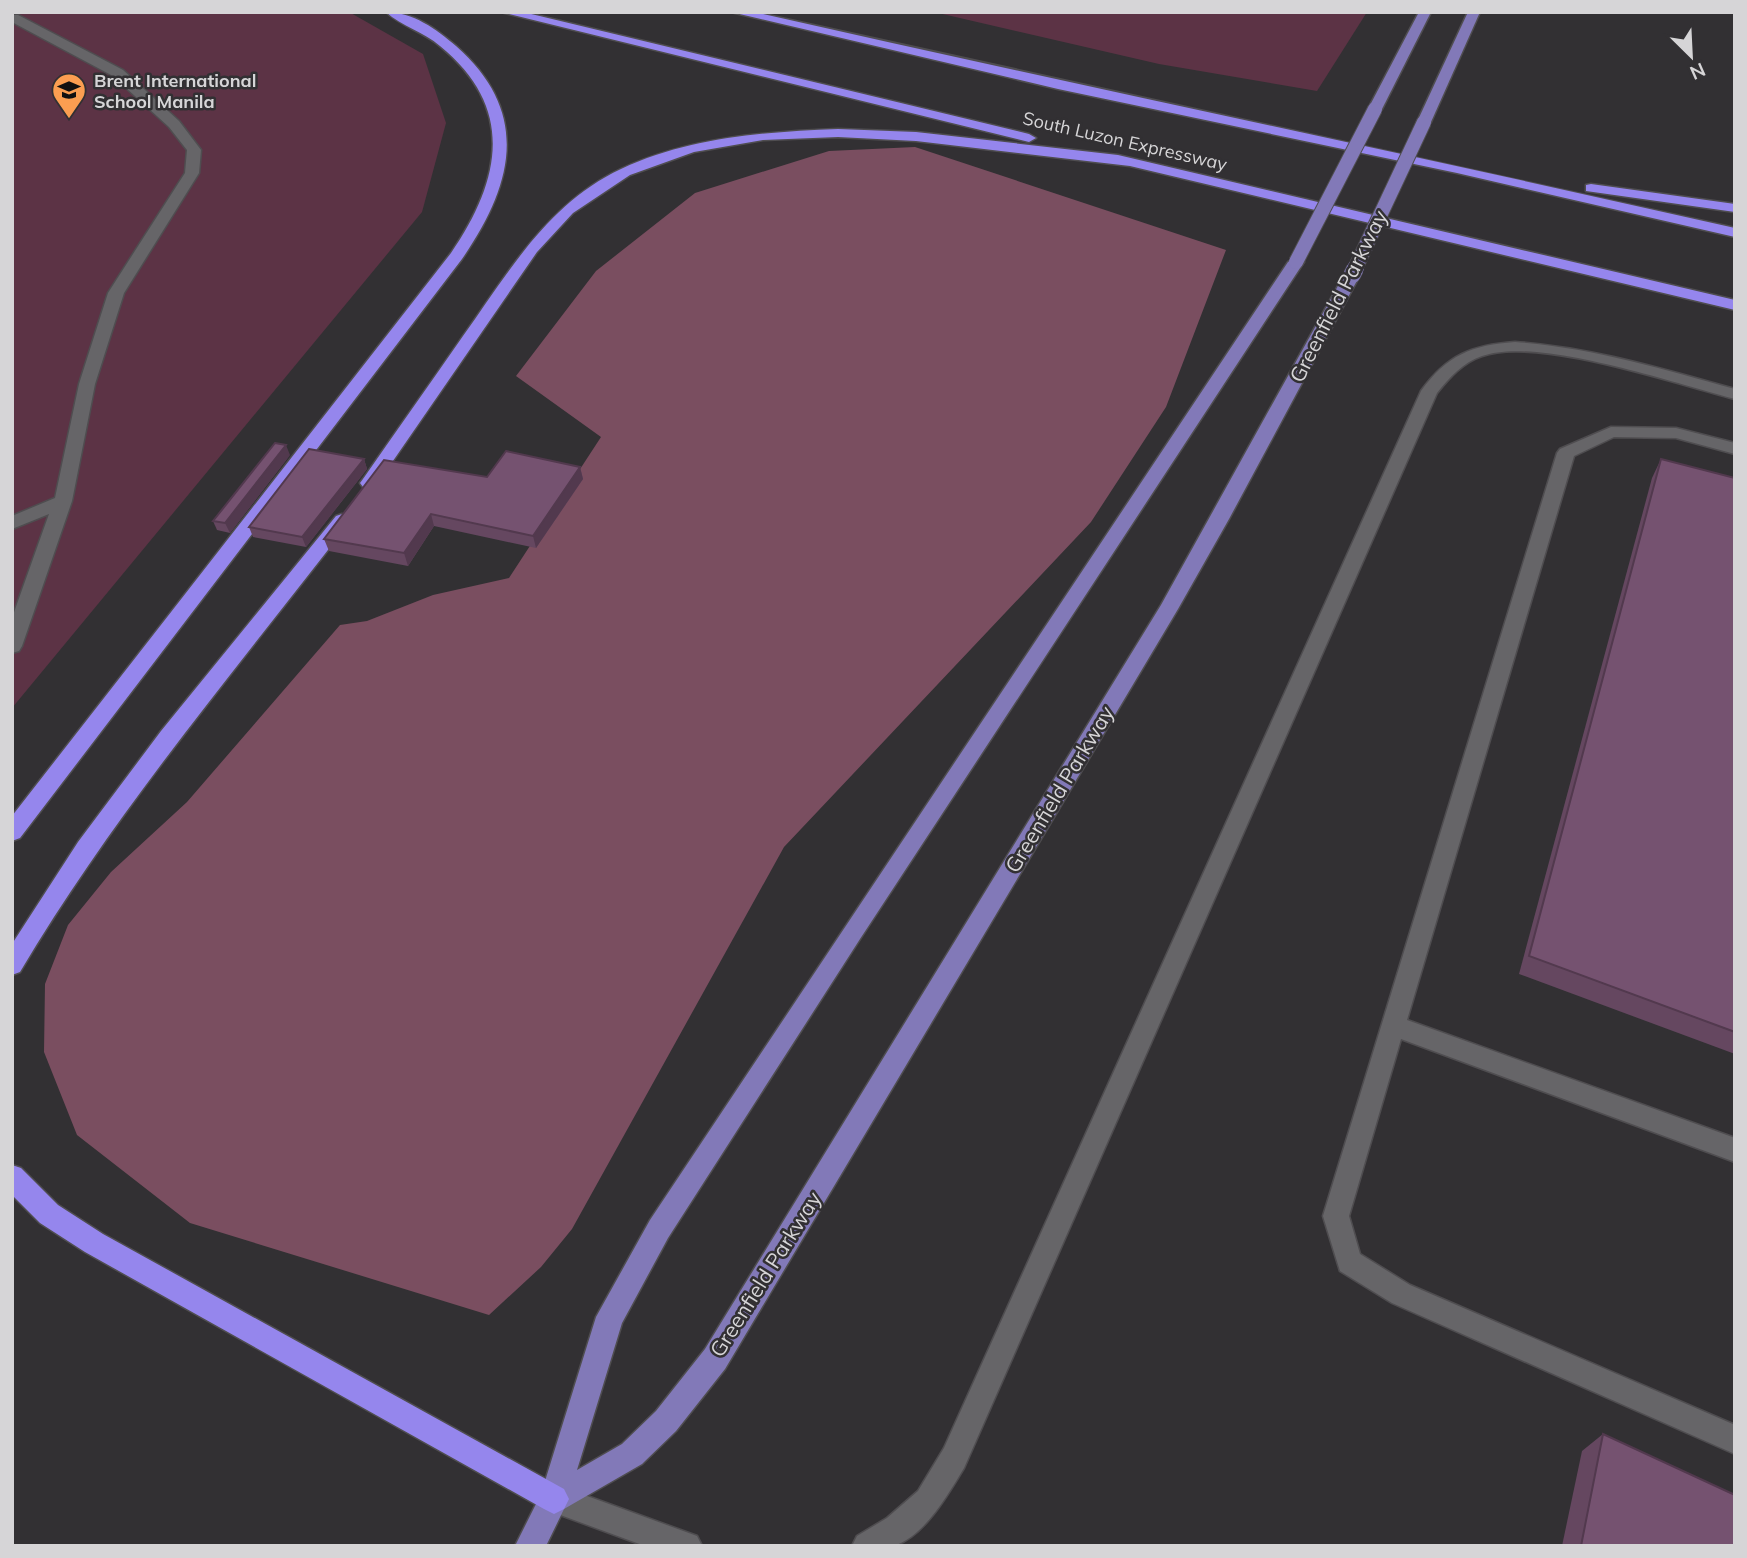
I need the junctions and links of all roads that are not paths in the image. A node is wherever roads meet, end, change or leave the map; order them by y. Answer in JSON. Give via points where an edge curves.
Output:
{"nodes":[{"id":1,"x":392,"y":12,"type":"edge"},
{"id":2,"x":507,"y":12,"type":"edge"},
{"id":3,"x":737,"y":12,"type":"edge"},
{"id":4,"x":1425,"y":12,"type":"edge"},
{"id":5,"x":1474,"y":12,"type":"edge"},
{"id":6,"x":14,"y":18,"type":"edge"},
{"id":7,"x":1130,"y":162,"type":"junction"},
{"id":8,"x":1457,"y":169,"type":"junction"},
{"id":9,"x":1735,"y":208,"type":"edge"},
{"id":10,"x":1735,"y":233,"type":"edge"},
{"id":11,"x":1735,"y":305,"type":"edge"},
{"id":12,"x":1735,"y":394,"type":"edge"},
{"id":13,"x":1735,"y":449,"type":"edge"},
{"id":14,"x":64,"y":501,"type":"junction"},
{"id":15,"x":12,"y":523,"type":"edge"},
{"id":16,"x":12,"y":646,"type":"edge"},
{"id":17,"x":21,"y":807,"type":"edge"},
{"id":18,"x":12,"y":832,"type":"edge"},
{"id":19,"x":12,"y":965,"type":"edge"},
{"id":20,"x":1392,"y":1025,"type":"junction"},
{"id":21,"x":1735,"y":1150,"type":"edge"},
{"id":22,"x":12,"y":1177,"type":"edge"},
{"id":23,"x":1735,"y":1440,"type":"edge"},
{"id":24,"x":554,"y":1499,"type":"junction"},
{"id":25,"x":530,"y":1546,"type":"edge"},
{"id":26,"x":687,"y":1546,"type":"edge"},
{"id":27,"x":867,"y":1546,"type":"edge"}],
"edges":[{"from":1,"to":17,"type":"highway","via":[[445,41],[472,69],[495,105],[500,167],[480,222]]},
{"from":2,"to":7,"type":"highway","name":"South Luzon Expressway"},
{"from":3,"to":8,"type":"highway","name":"South Luzon Expressway"},
{"from":4,"to":24,"type":"main road","bridge":true,"via":[[1296,262],[659,1229],[610,1317]]},
{"from":5,"to":24,"type":"main road","name":"Greenfield Parkway","bridge":true,"via":[[1352,275],[1220,519],[715,1359],[666,1422],[632,1454]]},
{"from":6,"to":14,"type":"street","via":[[118,73],[174,124],[194,150],[192,173],[116,293],[87,384]]},
{"from":7,"to":11,"type":"highway","name":"South Luzon Expressway"},
{"from":7,"to":19,"type":"highway","via":[[907,136],[824,133],[725,142],[661,158],[589,194],[551,226],[353,504],[108,814]]},
{"from":8,"to":9,"type":"highway"},
{"from":8,"to":10,"type":"highway","name":"South Luzon Expressway"},
{"from":12,"to":27,"type":"street","via":[[1596,358],[1523,348],[1487,349],[1455,363],[1429,391],[954,1458],[928,1501]]},
{"from":13,"to":20,"type":"street","via":[[1676,433],[1611,432],[1566,453]]},
{"from":14,"to":15,"type":"street"},
{"from":14,"to":16,"type":"street"},
{"from":17,"to":18,"type":"highway"},
{"from":20,"to":21,"type":"street"},
{"from":20,"to":23,"type":"street","via":[[1336,1216],[1349,1262],[1401,1294]]},
{"from":22,"to":24,"type":"highway","via":[[49,1214],[94,1243]]},
{"from":24,"to":25,"type":"main road"},
{"from":24,"to":26,"type":"street"}]}
